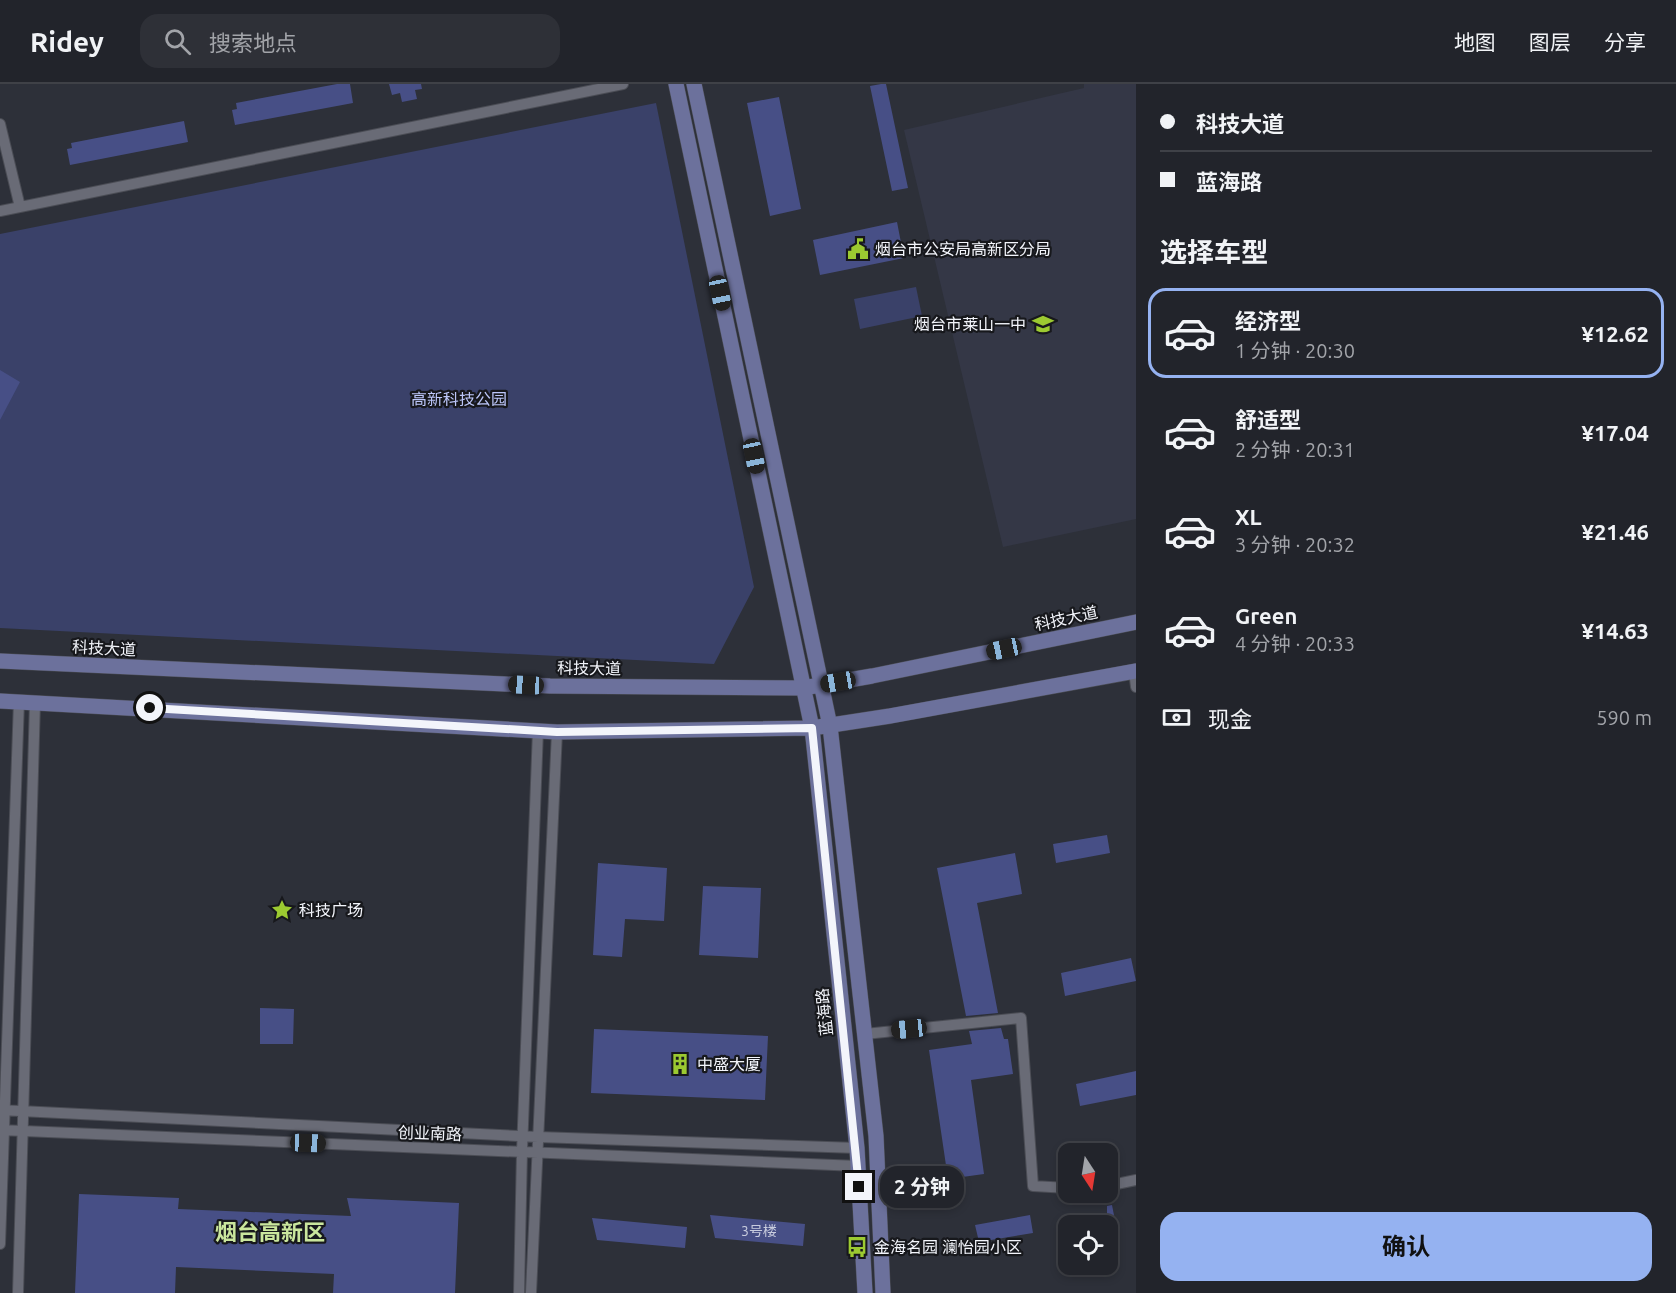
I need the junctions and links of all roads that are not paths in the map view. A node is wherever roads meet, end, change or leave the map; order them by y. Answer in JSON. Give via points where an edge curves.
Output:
{"nodes":[{"id":1,"x":623,"y":84,"type":"edge"},
{"id":2,"x":676,"y":84,"type":"edge"},
{"id":3,"x":694,"y":84,"type":"edge"},
{"id":4,"x":0,"y":124,"type":"edge"},
{"id":5,"x":20,"y":207,"type":"junction"},
{"id":6,"x":0,"y":211,"type":"edge"},
{"id":7,"x":1136,"y":622,"type":"edge"},
{"id":8,"x":0,"y":662,"type":"edge"},
{"id":9,"x":1135,"y":671,"type":"edge"},
{"id":10,"x":822,"y":684,"type":"junction"},
{"id":11,"x":1136,"y":687,"type":"edge"},
{"id":12,"x":802,"y":688,"type":"junction"},
{"id":13,"x":0,"y":701,"type":"edge"},
{"id":14,"x":19,"y":701,"type":"junction"},
{"id":15,"x":35,"y":702,"type":"junction"},
{"id":16,"x":830,"y":726,"type":"junction"},
{"id":17,"x":812,"y":728,"type":"junction"},
{"id":18,"x":538,"y":730,"type":"junction"},
{"id":19,"x":557,"y":732,"type":"junction"},
{"id":20,"x":865,"y":1034,"type":"junction"},
{"id":21,"x":3,"y":1111,"type":"edge"},
{"id":22,"x":22,"y":1111,"type":"junction"},
{"id":23,"x":2,"y":1130,"type":"edge"},
{"id":24,"x":22,"y":1131,"type":"junction"},
{"id":25,"x":523,"y":1136,"type":"junction"},
{"id":26,"x":538,"y":1137,"type":"junction"},
{"id":27,"x":857,"y":1148,"type":"junction"},
{"id":28,"x":522,"y":1151,"type":"junction"},
{"id":29,"x":537,"y":1152,"type":"junction"},
{"id":30,"x":858,"y":1166,"type":"junction"},
{"id":31,"x":1136,"y":1180,"type":"edge"},
{"id":32,"x":1118,"y":1183,"type":"edge"},
{"id":33,"x":1058,"y":1187,"type":"edge"},
{"id":34,"x":0,"y":1244,"type":"edge"},
{"id":35,"x":18,"y":1293,"type":"edge"},
{"id":36,"x":519,"y":1293,"type":"edge"},
{"id":37,"x":531,"y":1293,"type":"edge"},
{"id":38,"x":865,"y":1293,"type":"edge"},
{"id":39,"x":883,"y":1293,"type":"edge"}],
"edges":[{"from":1,"to":5,"type":"street"},
{"from":2,"to":12,"type":"street","name":"蓝海路"},
{"from":3,"to":10,"type":"street"},
{"from":4,"to":5,"type":"street"},
{"from":5,"to":6,"type":"street"},
{"from":7,"to":10,"type":"street","name":"科技大道"},
{"from":8,"to":12,"type":"street","name":"科技大道","via":[[550,686]]},
{"from":9,"to":11,"type":"street"},
{"from":9,"to":16,"type":"street"},
{"from":10,"to":12,"type":"street","name":"科技大道"},
{"from":10,"to":16,"type":"street"},
{"from":12,"to":17,"type":"street","name":"蓝海路"},
{"from":13,"to":14,"type":"street"},
{"from":14,"to":15,"type":"street"},
{"from":14,"to":21,"type":"street"},
{"from":15,"to":18,"type":"street"},
{"from":15,"to":22,"type":"street"},
{"from":16,"to":17,"type":"street"},
{"from":16,"to":20,"type":"street"},
{"from":17,"to":19,"type":"street"},
{"from":17,"to":27,"type":"street","name":"蓝海路"},
{"from":18,"to":19,"type":"street"},
{"from":18,"to":25,"type":"street"},
{"from":19,"to":26,"type":"street"},
{"from":20,"to":33,"type":"street","via":[[1021,1018],[1033,1186]]},
{"from":20,"to":39,"type":"street","via":[[876,1136]]},
{"from":21,"to":22,"type":"street","name":"创业南路"},
{"from":21,"to":23,"type":"street"},
{"from":22,"to":24,"type":"street"},
{"from":22,"to":25,"type":"street","name":"创业南路"},
{"from":23,"to":24,"type":"street","name":"创业南路"},
{"from":23,"to":34,"type":"street"},
{"from":24,"to":28,"type":"street","name":"创业南路"},
{"from":24,"to":35,"type":"street"},
{"from":25,"to":26,"type":"street","name":"创业南路"},
{"from":25,"to":28,"type":"street"},
{"from":26,"to":27,"type":"street","name":"创业南路"},
{"from":26,"to":29,"type":"street"},
{"from":27,"to":30,"type":"street","name":"蓝海路"},
{"from":28,"to":29,"type":"street","name":"创业南路"},
{"from":28,"to":36,"type":"street"},
{"from":29,"to":30,"type":"street","name":"创业南路"},
{"from":29,"to":37,"type":"street"},
{"from":30,"to":38,"type":"street","name":"蓝海路"},
{"from":31,"to":32,"type":"street"}]}
